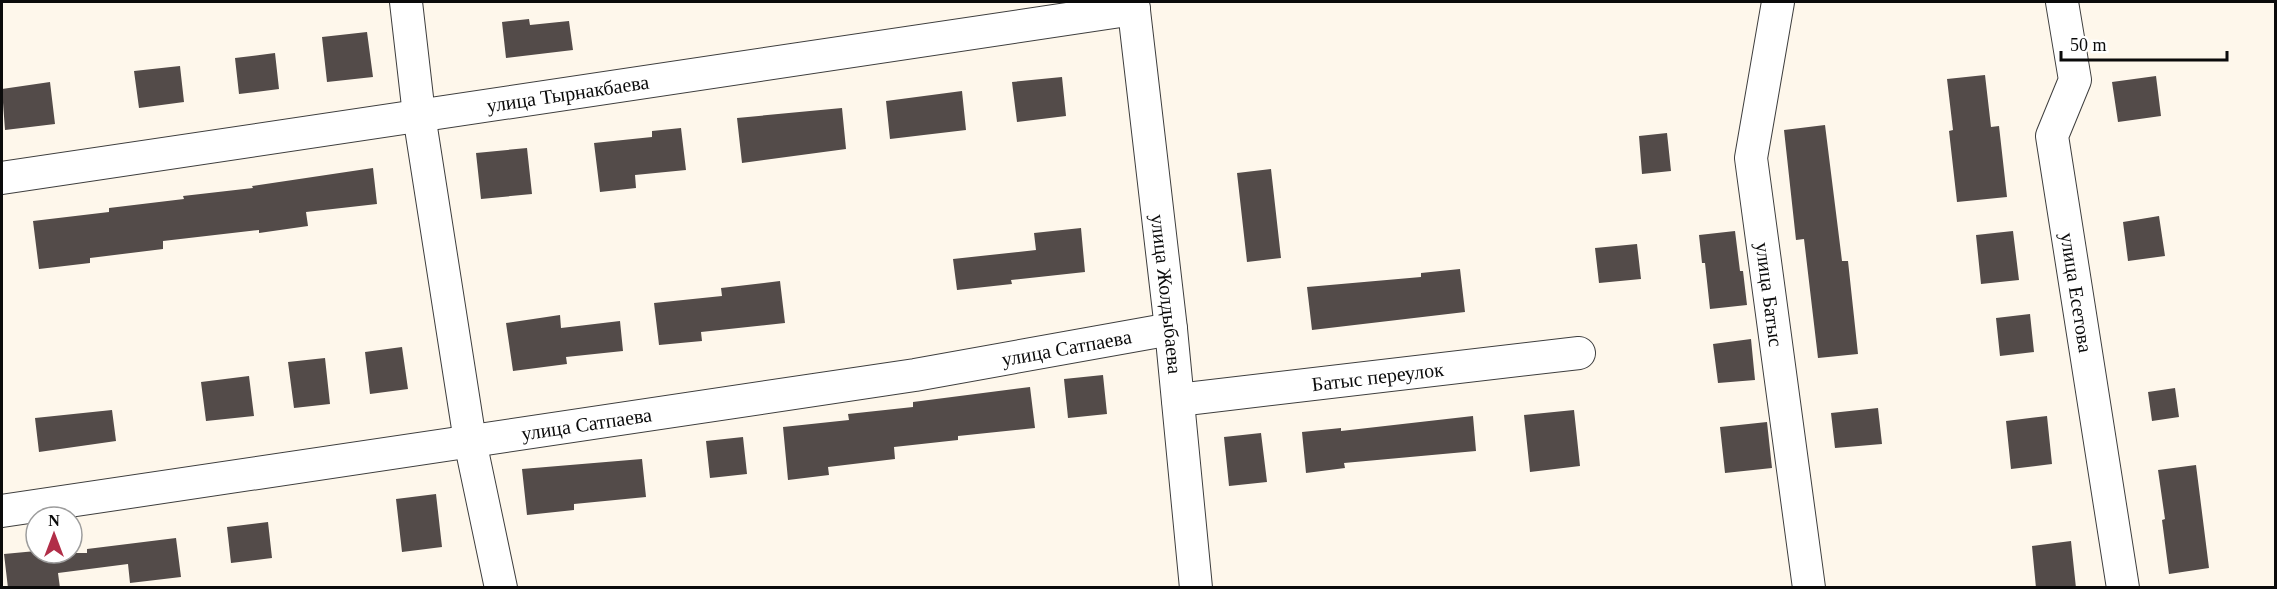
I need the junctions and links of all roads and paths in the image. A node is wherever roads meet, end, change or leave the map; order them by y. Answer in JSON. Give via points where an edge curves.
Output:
{"nodes":[{"id":1,"x":406,"y":2,"type":"edge"},
{"id":2,"x":1778,"y":2,"type":"edge"},
{"id":3,"x":2062,"y":2,"type":"edge"},
{"id":4,"x":1134,"y":5,"type":"edge"},
{"id":5,"x":419,"y":115,"type":"junction"},
{"id":6,"x":2,"y":178,"type":"edge"},
{"id":7,"x":1172,"y":329,"type":"junction"},
{"id":8,"x":1579,"y":353,"type":"dead end"},
{"id":9,"x":1178,"y":400,"type":"junction"},
{"id":10,"x":470,"y":441,"type":"junction"},
{"id":11,"x":2,"y":511,"type":"edge"},
{"id":12,"x":501,"y":588,"type":"edge"},
{"id":13,"x":1196,"y":588,"type":"edge"},
{"id":14,"x":1809,"y":588,"type":"edge"},
{"id":15,"x":2123,"y":588,"type":"edge"}],
"edges":[{"from":1,"to":5,"type":"street"},
{"from":2,"to":14,"type":"street","name":"улица Батыс","via":[[1751,158]]},
{"from":3,"to":15,"type":"street","name":"улица Есетова","via":[[2075,80],[2052,136]]},
{"from":4,"to":5,"type":"street","name":"улица Тырнакбаева"},
{"from":4,"to":7,"type":"street","name":"улица Жолдыбаева"},
{"from":5,"to":6,"type":"street","name":"улица Тырнакбаева"},
{"from":5,"to":10,"type":"street"},
{"from":7,"to":9,"type":"street","name":"улица Жолдыбаева"},
{"from":7,"to":10,"type":"street","name":"улица Сатпаева","via":[[915,375]]},
{"from":8,"to":9,"type":"street","name":"Батыс переулок"},
{"from":9,"to":13,"type":"street","name":"улица Жолдыбаева"},
{"from":10,"to":11,"type":"street","name":"улица Сатпаева"},
{"from":10,"to":12,"type":"street"}]}
